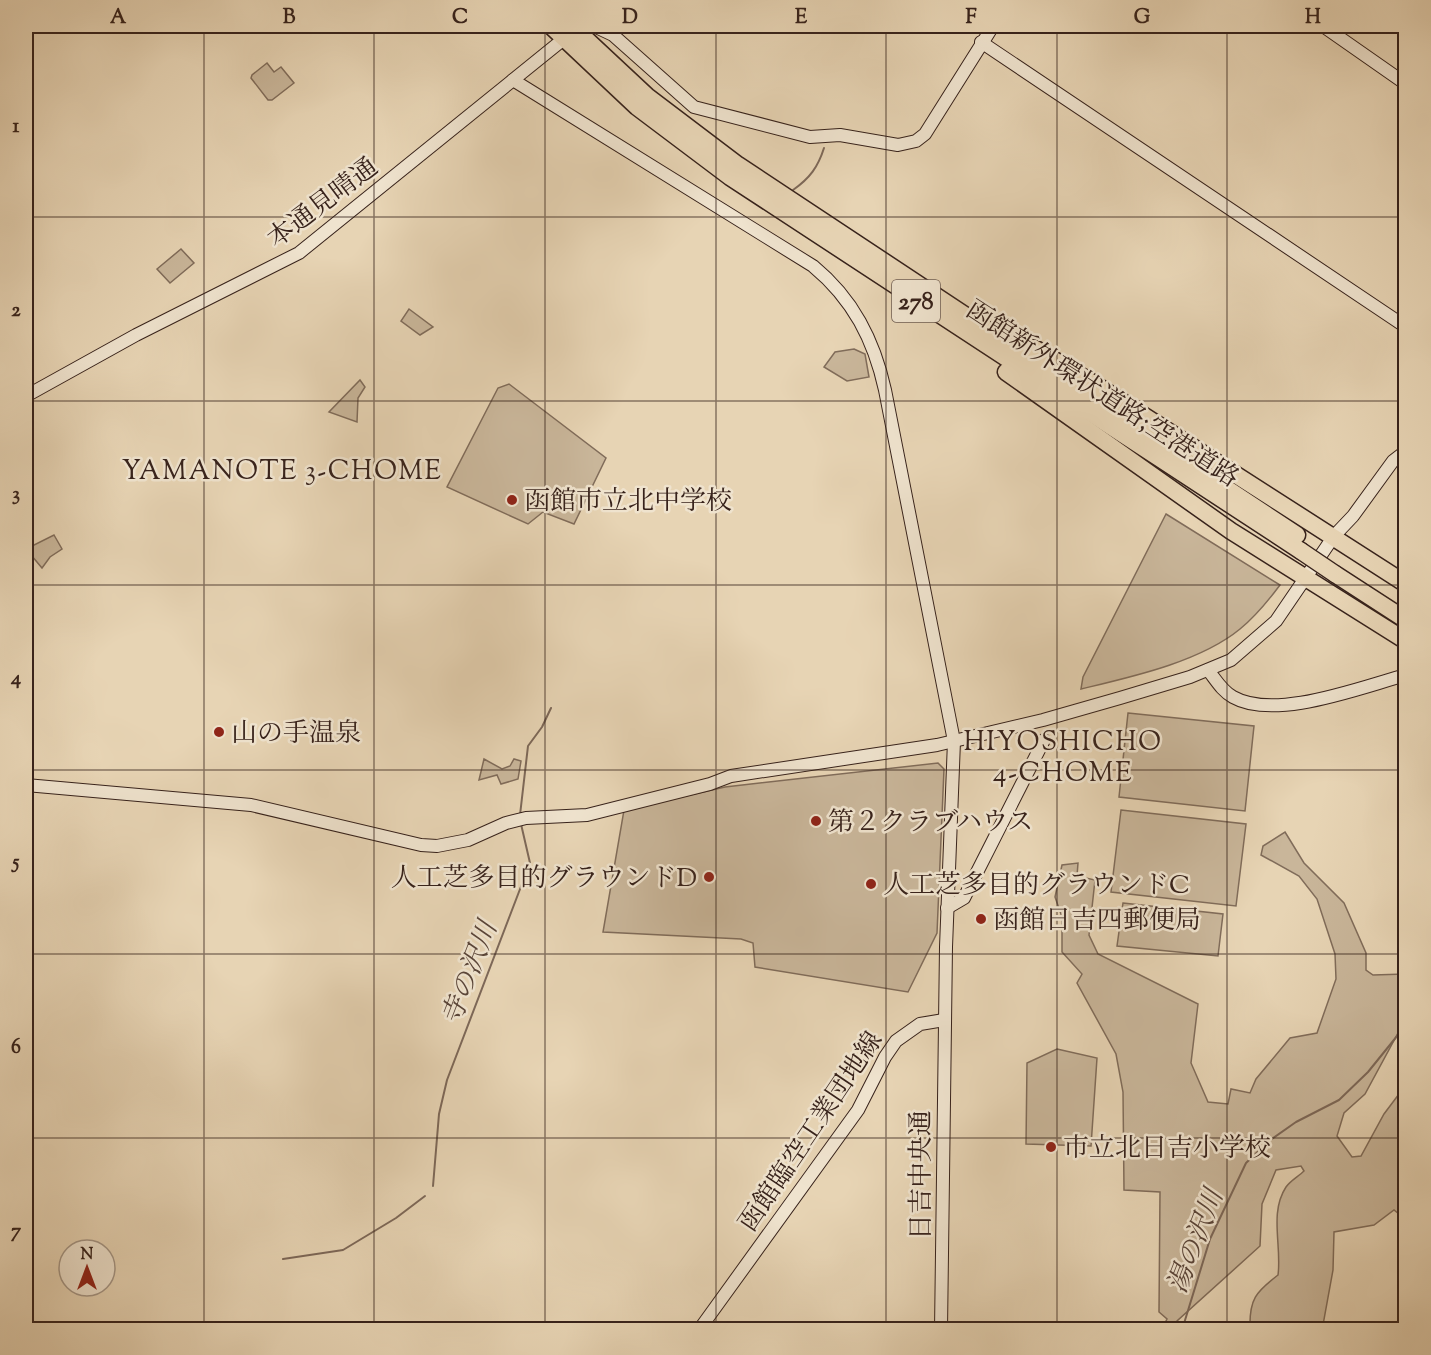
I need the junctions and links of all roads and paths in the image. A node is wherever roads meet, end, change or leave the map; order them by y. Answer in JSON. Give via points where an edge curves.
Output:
{"nodes":[{"id":1,"x":551,"y":26,"type":"edge"},
{"id":2,"x":572,"y":26,"type":"edge"},
{"id":3,"x":594,"y":26,"type":"edge"},
{"id":4,"x":993,"y":26,"type":"edge"},
{"id":5,"x":1323,"y":26,"type":"edge"},
{"id":6,"x":560,"y":42,"type":"dead end"},
{"id":7,"x":981,"y":42,"type":"junction"},
{"id":8,"x":513,"y":80,"type":"junction"},
{"id":9,"x":1406,"y":84,"type":"edge"},
{"id":10,"x":829,"y":244,"type":"junction"},
{"id":11,"x":879,"y":258,"type":"junction"},
{"id":12,"x":1406,"y":327,"type":"edge"},
{"id":13,"x":26,"y":396,"type":"edge"},
{"id":14,"x":1406,"y":451,"type":"edge"},
{"id":15,"x":1334,"y":536,"type":"junction"},
{"id":16,"x":1304,"y":546,"type":"junction"},
{"id":17,"x":1337,"y":568,"type":"junction"},
{"id":18,"x":1308,"y":578,"type":"junction"},
{"id":19,"x":1406,"y":584,"type":"edge"},
{"id":20,"x":1406,"y":607,"type":"edge"},
{"id":21,"x":1406,"y":620,"type":"edge"},
{"id":22,"x":1406,"y":641,"type":"edge"},
{"id":23,"x":1208,"y":670,"type":"junction"},
{"id":24,"x":1406,"y":675,"type":"edge"},
{"id":25,"x":1044,"y":740,"type":"dead end"},
{"id":26,"x":954,"y":741,"type":"junction"},
{"id":27,"x":26,"y":785,"type":"edge"},
{"id":28,"x":947,"y":908,"type":"junction"},
{"id":29,"x":944,"y":1020,"type":"junction"},
{"id":30,"x":699,"y":1329,"type":"edge"},
{"id":31,"x":941,"y":1329,"type":"edge"}],
"edges":[{"from":1,"to":10,"type":"highway","name":"函館新外環状道路;空港道路","number":"278","via":[[629,100],[684,144]]},
{"from":2,"to":11,"type":"highway","name":"函館新外環状道路;空港道路","number":"278","via":[[647,96],[693,132]]},
{"from":3,"to":7,"type":"street","via":[[613,35],[694,107],[810,137],[840,135],[898,145],[916,141],[925,134]]},
{"from":4,"to":7,"type":"street"},
{"from":5,"to":9,"type":"street"},
{"from":6,"to":8,"type":"street","name":"本通見晴通"},
{"from":7,"to":12,"type":"street"},
{"from":8,"to":13,"type":"street","name":"本通見晴通","via":[[299,253]]},
{"from":8,"to":26,"type":"street","via":[[813,266],[857,313],[872,342],[882,375]]},
{"from":10,"to":16,"type":"highway","name":"函館新外環状道路;空港道路","number":"278"},
{"from":10,"to":18,"type":"highway","via":[[1034,394],[1231,531]]},
{"from":11,"to":15,"type":"highway","via":[[1096,385]]},
{"from":11,"to":16,"type":"highway","name":"函館新外環状道路;空港道路","number":"278"},
{"from":14,"to":15,"type":"street","via":[[1393,461]]},
{"from":15,"to":18,"type":"street"},
{"from":15,"to":19,"type":"highway"},
{"from":16,"to":17,"type":"highway","name":"函館新外環状道路;空港道路","number":"278","bridge":true},
{"from":17,"to":20,"type":"highway","name":"函館新外環状道路;空港道路","number":"278"},
{"from":17,"to":21,"type":"highway","name":"函館新外環状道路;空港道路","number":"278"},
{"from":18,"to":22,"type":"highway"},
{"from":18,"to":23,"type":"street","via":[[1276,621],[1230,660]]},
{"from":23,"to":24,"type":"street","via":[[1228,694],[1261,706],[1296,704]]},
{"from":23,"to":26,"type":"street","via":[[1043,720]]},
{"from":25,"to":28,"type":"street","via":[[964,898]]},
{"from":26,"to":27,"type":"street","via":[[731,776],[587,815],[521,819],[468,840],[437,846],[251,805]]},
{"from":26,"to":28,"type":"street"},
{"from":28,"to":29,"type":"street"},
{"from":29,"to":30,"type":"street","name":"函館臨空工業団地線","via":[[920,1024],[896,1041],[858,1110]]},
{"from":29,"to":31,"type":"street","name":"日吉中央通"}]}
